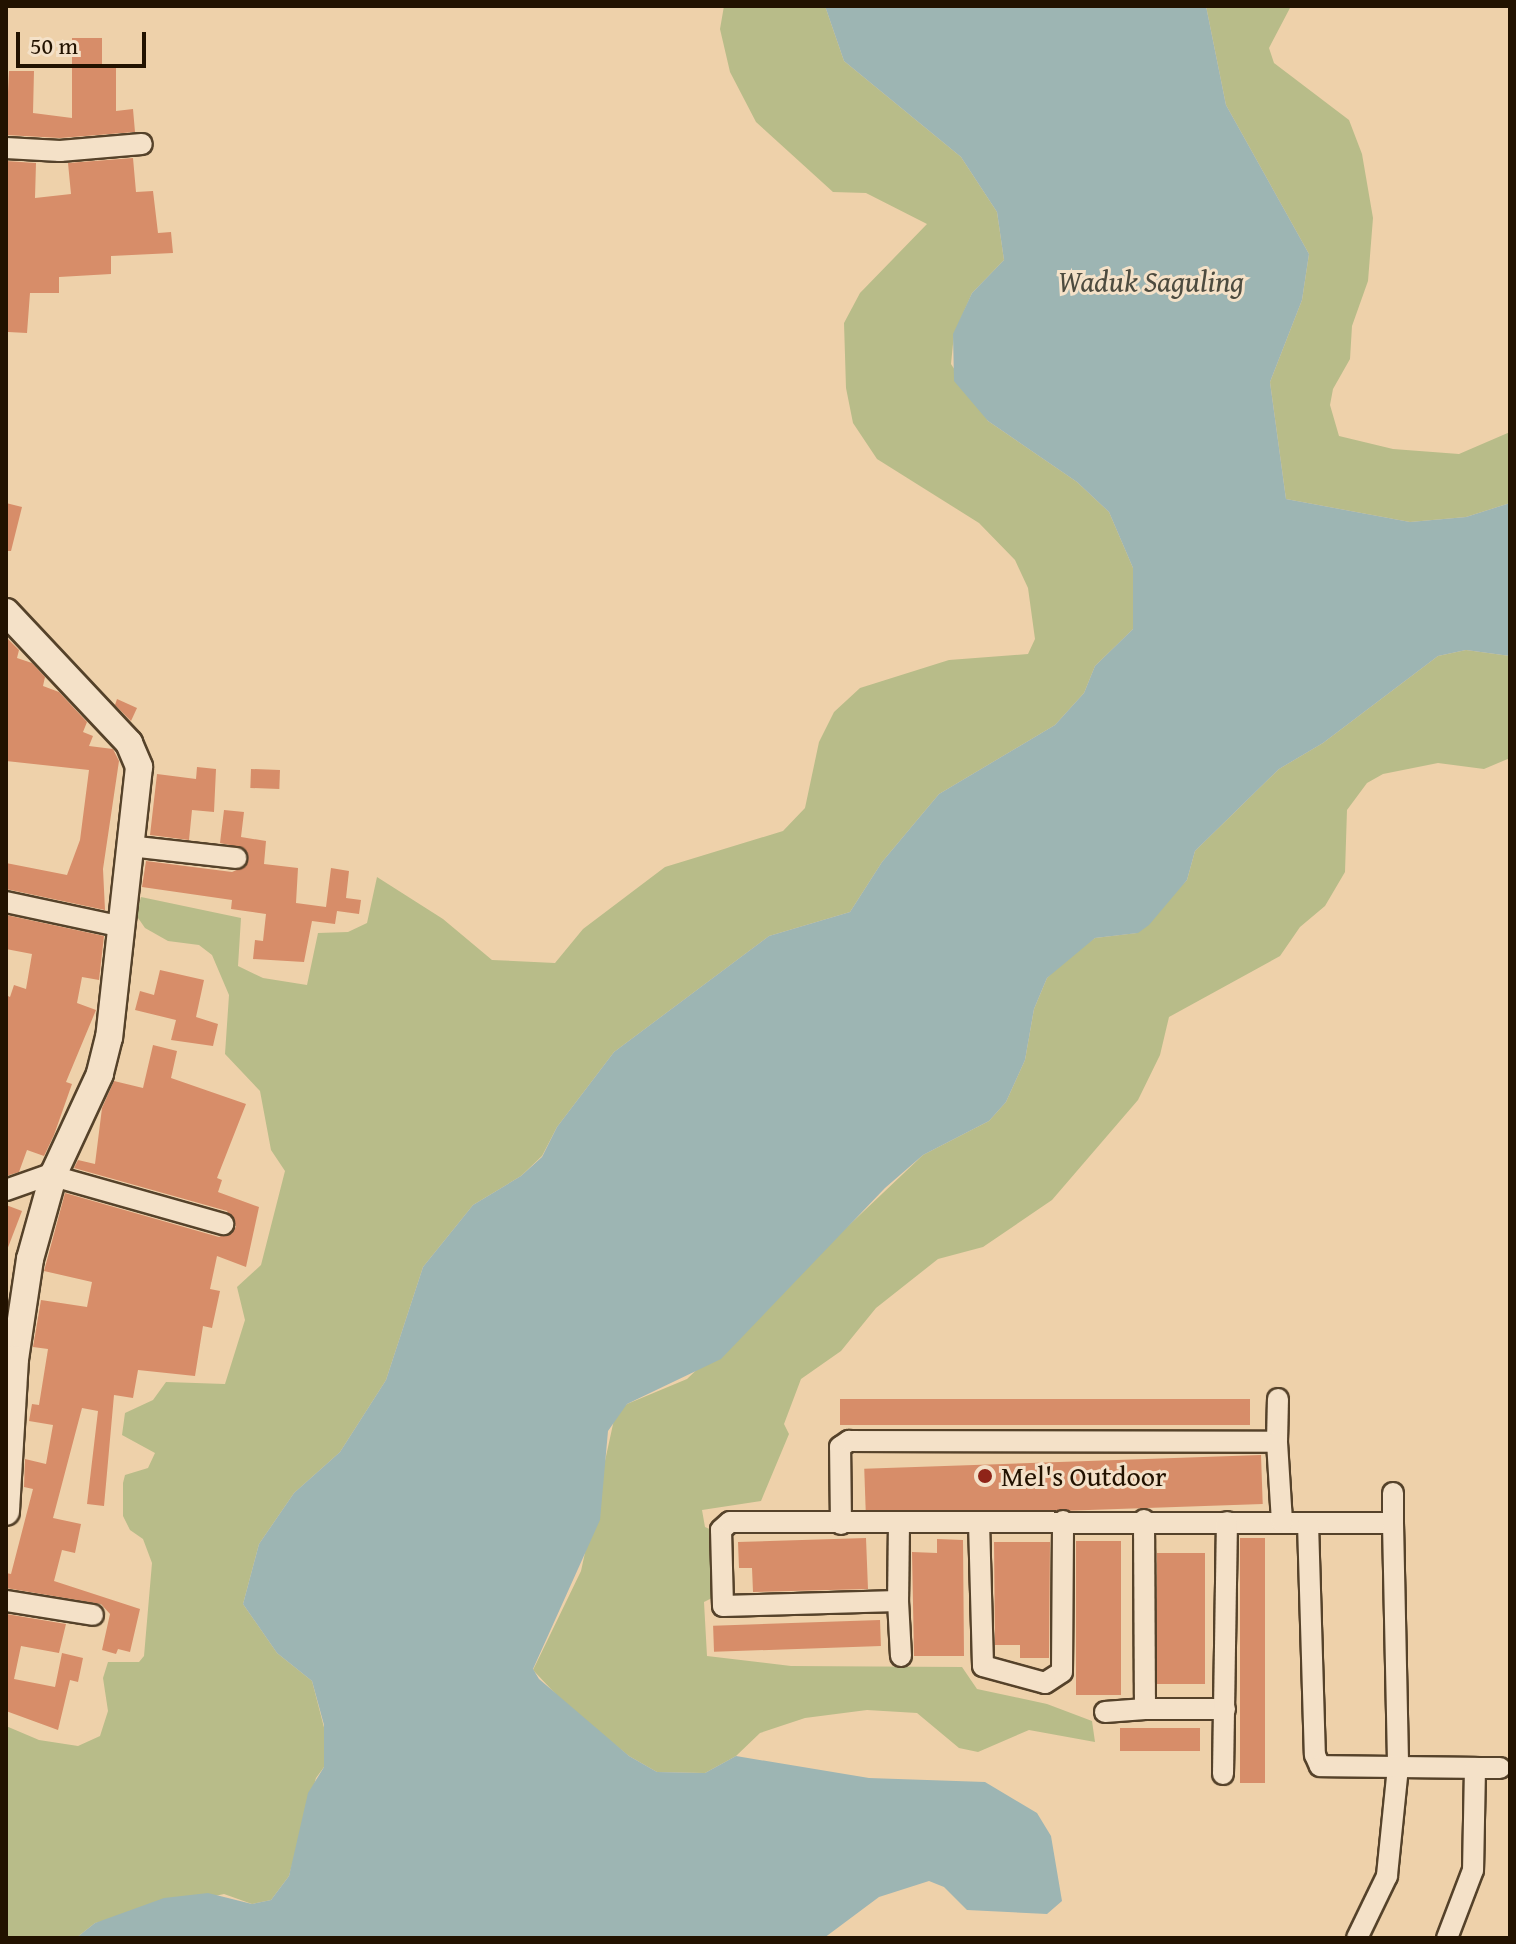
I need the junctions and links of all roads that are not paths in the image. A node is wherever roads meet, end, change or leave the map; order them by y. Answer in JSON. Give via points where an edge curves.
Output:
{"nodes":[{"id":1,"x":142,"y":144,"type":"dead end"},
{"id":2,"x":6,"y":148,"type":"edge"},
{"id":3,"x":6,"y":612,"type":"edge"},
{"id":4,"x":129,"y":846,"type":"junction"},
{"id":5,"x":236,"y":858,"type":"dead end"},
{"id":6,"x":6,"y":902,"type":"edge"},
{"id":7,"x":123,"y":927,"type":"junction"},
{"id":8,"x":53,"y":1175,"type":"junction"},
{"id":9,"x":6,"y":1190,"type":"edge"},
{"id":10,"x":223,"y":1224,"type":"dead end"},
{"id":11,"x":1278,"y":1399,"type":"dead end"},
{"id":12,"x":1277,"y":1442,"type":"junction"},
{"id":13,"x":8,"y":1471,"type":"edge"},
{"id":14,"x":1393,"y":1493,"type":"dead end"},
{"id":15,"x":6,"y":1512,"type":"edge"},
{"id":16,"x":1144,"y":1520,"type":"junction"},
{"id":17,"x":1063,"y":1521,"type":"junction"},
{"id":18,"x":979,"y":1522,"type":"junction"},
{"id":19,"x":1227,"y":1522,"type":"junction"},
{"id":20,"x":1282,"y":1522,"type":"junction"},
{"id":21,"x":899,"y":1523,"type":"junction"},
{"id":22,"x":1308,"y":1523,"type":"junction"},
{"id":23,"x":1393,"y":1523,"type":"junction"},
{"id":24,"x":841,"y":1524,"type":"junction"},
{"id":25,"x":6,"y":1601,"type":"edge"},
{"id":26,"x":898,"y":1601,"type":"junction"},
{"id":27,"x":93,"y":1615,"type":"dead end"},
{"id":28,"x":901,"y":1656,"type":"dead end"},
{"id":29,"x":1145,"y":1709,"type":"junction"},
{"id":30,"x":1225,"y":1709,"type":"junction"},
{"id":31,"x":1105,"y":1712,"type":"dead end"},
{"id":32,"x":1398,"y":1767,"type":"junction"},
{"id":33,"x":1475,"y":1768,"type":"junction"},
{"id":34,"x":1500,"y":1768,"type":"dead end"},
{"id":35,"x":1223,"y":1774,"type":"dead end"},
{"id":36,"x":1357,"y":1938,"type":"edge"},
{"id":37,"x":1447,"y":1938,"type":"edge"}],
"edges":[{"from":1,"to":2,"type":"street","via":[[60,151]]},
{"from":3,"to":4,"type":"street","via":[[136,756]]},
{"from":4,"to":5,"type":"street"},
{"from":4,"to":7,"type":"street"},
{"from":6,"to":7,"type":"street"},
{"from":7,"to":8,"type":"street","via":[[100,1074]]},
{"from":8,"to":9,"type":"street"},
{"from":8,"to":10,"type":"street"},
{"from":8,"to":13,"type":"street","via":[[30,1259],[15,1359]]},
{"from":11,"to":12,"type":"street"},
{"from":12,"to":20,"type":"street"},
{"from":12,"to":24,"type":"street","via":[[849,1441],[840,1447]]},
{"from":13,"to":15,"type":"street"},
{"from":14,"to":23,"type":"street"},
{"from":16,"to":17,"type":"street"},
{"from":16,"to":19,"type":"street"},
{"from":16,"to":29,"type":"street"},
{"from":17,"to":18,"type":"street"},
{"from":17,"to":18,"type":"street","via":[[1062,1672],[1060,1679],[1045,1683],[983,1666]]},
{"from":18,"to":21,"type":"street"},
{"from":19,"to":20,"type":"street"},
{"from":19,"to":30,"type":"street"},
{"from":20,"to":22,"type":"street"},
{"from":21,"to":24,"type":"street"},
{"from":21,"to":26,"type":"street"},
{"from":22,"to":23,"type":"street"},
{"from":22,"to":32,"type":"street","via":[[1316,1761],[1326,1768]]},
{"from":23,"to":32,"type":"street"},
{"from":24,"to":26,"type":"street","via":[[724,1525],[723,1606]]},
{"from":25,"to":27,"type":"street"},
{"from":26,"to":28,"type":"street"},
{"from":29,"to":30,"type":"street"},
{"from":29,"to":31,"type":"street"},
{"from":30,"to":35,"type":"street"},
{"from":32,"to":33,"type":"street"},
{"from":32,"to":36,"type":"street","via":[[1387,1876]]},
{"from":33,"to":34,"type":"street"},
{"from":33,"to":37,"type":"street","via":[[1473,1870]]}]}
